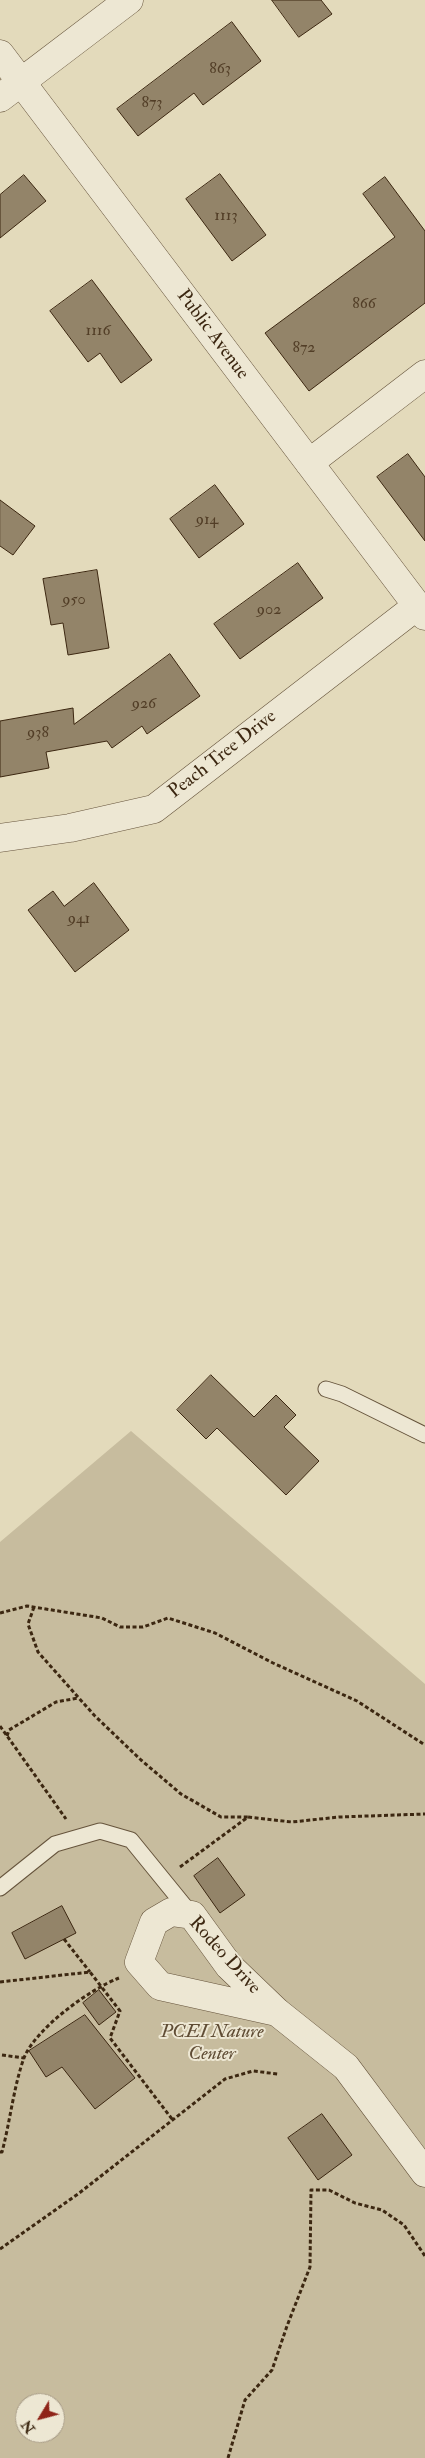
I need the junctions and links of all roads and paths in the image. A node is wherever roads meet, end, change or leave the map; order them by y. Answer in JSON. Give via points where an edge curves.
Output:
{"nodes":[{"id":1,"x":129,"y":0,"type":"edge"},
{"id":2,"x":0,"y":54,"type":"edge"},
{"id":3,"x":21,"y":82,"type":"junction"},
{"id":4,"x":0,"y":98,"type":"edge"},
{"id":5,"x":425,"y":374,"type":"edge"},
{"id":6,"x":309,"y":463,"type":"junction"},
{"id":7,"x":421,"y":611,"type":"edge"},
{"id":8,"x":0,"y":838,"type":"edge"},
{"id":9,"x":326,"y":1389,"type":"dead end"},
{"id":10,"x":425,"y":1435,"type":"edge"},
{"id":11,"x":34,"y":1607,"type":"junction"},
{"id":12,"x":0,"y":1613,"type":"edge"},
{"id":13,"x":78,"y":1698,"type":"junction"},
{"id":14,"x":0,"y":1726,"type":"edge"},
{"id":15,"x":7,"y":1736,"type":"junction"},
{"id":16,"x":425,"y":1745,"type":"edge"},
{"id":17,"x":425,"y":1814,"type":"edge"},
{"id":18,"x":248,"y":1817,"type":"junction"},
{"id":19,"x":78,"y":1837,"type":"junction"},
{"id":20,"x":165,"y":1879,"type":"junction"},
{"id":21,"x":0,"y":1888,"type":"edge"},
{"id":22,"x":192,"y":1916,"type":"junction"},
{"id":23,"x":64,"y":1939,"type":"dead end"},
{"id":24,"x":145,"y":1968,"type":"junction"},
{"id":25,"x":90,"y":1972,"type":"junction"},
{"id":26,"x":0,"y":1982,"type":"edge"},
{"id":27,"x":101,"y":1986,"type":"junction"},
{"id":28,"x":277,"y":2012,"type":"junction"},
{"id":29,"x":2,"y":2055,"type":"dead end"},
{"id":30,"x":24,"y":2058,"type":"junction"},
{"id":31,"x":278,"y":2074,"type":"dead end"},
{"id":32,"x":172,"y":2119,"type":"junction"},
{"id":33,"x":0,"y":2152,"type":"edge"},
{"id":34,"x":425,"y":2174,"type":"edge"},
{"id":35,"x":0,"y":2249,"type":"edge"},
{"id":36,"x":425,"y":2256,"type":"edge"},
{"id":37,"x":228,"y":2458,"type":"edge"}],
"edges":[{"from":1,"to":3,"type":"street"},
{"from":2,"to":3,"type":"street","name":"Public Avenue"},
{"from":3,"to":4,"type":"street"},
{"from":3,"to":6,"type":"street","name":"Public Avenue"},
{"from":5,"to":6,"type":"street"},
{"from":6,"to":7,"type":"street","name":"Public Avenue"},
{"from":7,"to":8,"type":"street","name":"Peach Tree Drive","via":[[154,809],[70,828]]},
{"from":9,"to":10,"type":"lane"},
{"from":11,"to":12,"type":"path"},
{"from":11,"to":13,"type":"path","via":[[28,1624],[38,1652]]},
{"from":11,"to":16,"type":"path","via":[[102,1618],[120,1627],[143,1627],[168,1618],[216,1633],[357,1701]]},
{"from":13,"to":15,"type":"path","via":[[56,1702],[9,1730]]},
{"from":13,"to":18,"type":"path","via":[[181,1794],[221,1818]]},
{"from":14,"to":15,"type":"path"},
{"from":15,"to":19,"type":"path"},
{"from":17,"to":18,"type":"path","via":[[292,1822]]},
{"from":18,"to":20,"type":"path"},
{"from":19,"to":20,"type":"lane","via":[[100,1831],[131,1840]]},
{"from":19,"to":21,"type":"lane","via":[[54,1844]]},
{"from":20,"to":22,"type":"lane"},
{"from":22,"to":24,"type":"street","name":"Rodeo Drive","via":[[171,1912],[154,1922],[139,1962]]},
{"from":22,"to":28,"type":"street","name":"Rodeo Drive","via":[[229,1966]]},
{"from":23,"to":25,"type":"path"},
{"from":24,"to":27,"type":"path"},
{"from":24,"to":28,"type":"street","name":"Rodeo Drive","via":[[160,1986]]},
{"from":25,"to":26,"type":"path"},
{"from":25,"to":27,"type":"path"},
{"from":27,"to":30,"type":"path","via":[[63,2013],[35,2041]]},
{"from":27,"to":32,"type":"path","via":[[120,2011],[110,2038]]},
{"from":28,"to":34,"type":"street","name":"Rodeo Drive","via":[[346,2067]]},
{"from":29,"to":30,"type":"path"},
{"from":30,"to":33,"type":"path"},
{"from":31,"to":32,"type":"path","via":[[253,2071],[225,2079]]},
{"from":32,"to":35,"type":"path","via":[[78,2194]]},
{"from":36,"to":37,"type":"path","via":[[404,2225],[382,2210],[354,2203],[330,2190],[311,2190],[310,2267],[272,2370],[245,2400]]}]}
